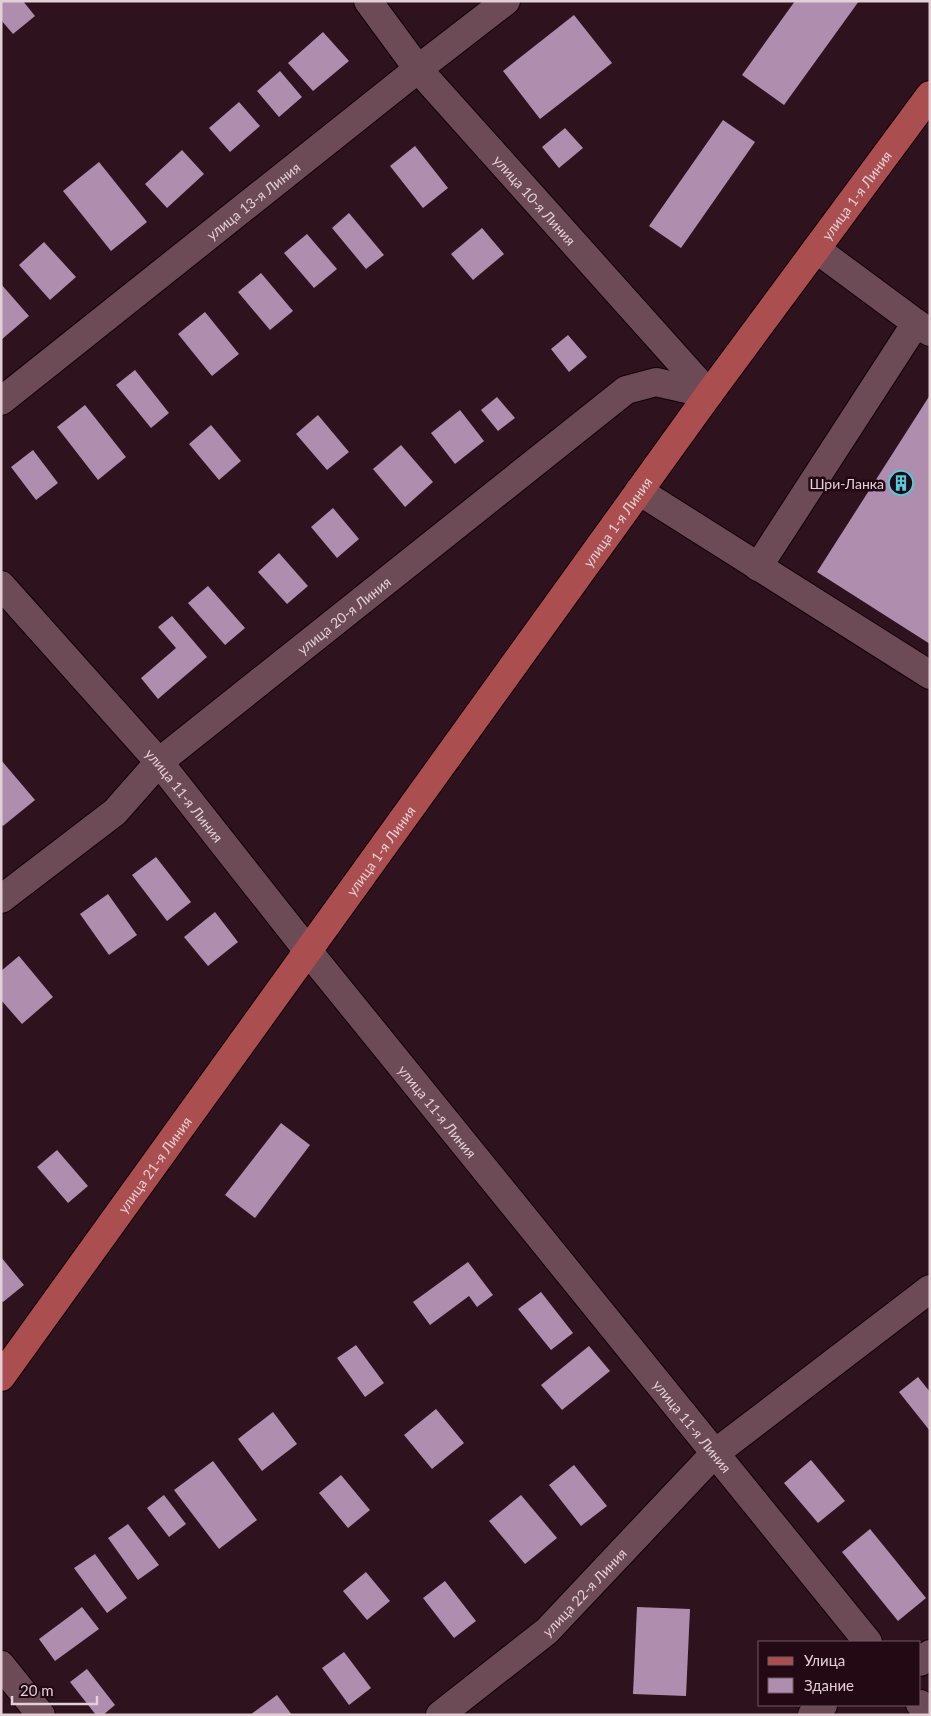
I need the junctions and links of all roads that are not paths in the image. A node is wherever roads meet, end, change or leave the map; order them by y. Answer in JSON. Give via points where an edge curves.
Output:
{"nodes":[{"id":1,"x":368,"y":1,"type":"edge"},
{"id":2,"x":506,"y":1,"type":"edge"},
{"id":3,"x":418,"y":69,"type":"junction"},
{"id":4,"x":930,"y":95,"type":"edge"},
{"id":5,"x":816,"y":249,"type":"junction"},
{"id":6,"x":923,"y":328,"type":"edge"},
{"id":7,"x":708,"y":394,"type":"junction"},
{"id":8,"x":1,"y":401,"type":"edge"},
{"id":9,"x":639,"y":491,"type":"junction"},
{"id":10,"x":758,"y":567,"type":"junction"},
{"id":11,"x":1,"y":585,"type":"edge"},
{"id":12,"x":930,"y":676,"type":"edge"},
{"id":13,"x":159,"y":762,"type":"junction"},
{"id":14,"x":1,"y":899,"type":"edge"},
{"id":15,"x":308,"y":951,"type":"junction"},
{"id":16,"x":930,"y":1288,"type":"edge"},
{"id":17,"x":1,"y":1377,"type":"edge"},
{"id":18,"x":714,"y":1454,"type":"junction"},
{"id":19,"x":867,"y":1641,"type":"edge"},
{"id":20,"x":1,"y":1664,"type":"edge"},
{"id":21,"x":822,"y":1706,"type":"edge"},
{"id":22,"x":41,"y":1715,"type":"edge"},
{"id":23,"x":440,"y":1715,"type":"edge"},
{"id":24,"x":812,"y":1715,"type":"edge"}],
"edges":[{"from":1,"to":3,"type":"street","name":"улица 10-я Линия"},
{"from":2,"to":3,"type":"street","name":"улица 13-я Линия"},
{"from":3,"to":7,"type":"street","name":"улица 10-я Линия"},
{"from":3,"to":8,"type":"street","name":"улица 13-я Линия"},
{"from":4,"to":5,"type":"main road","name":"улица 1-я Линия"},
{"from":5,"to":6,"type":"street"},
{"from":5,"to":7,"type":"main road","name":"улица 1-я Линия"},
{"from":6,"to":10,"type":"street"},
{"from":7,"to":9,"type":"main road","name":"улица 1-я Линия"},
{"from":7,"to":13,"type":"street","name":"улица 20-я Линия","via":[[656,382],[626,390]]},
{"from":9,"to":10,"type":"street"},
{"from":9,"to":15,"type":"main road","name":"улица 1-я Линия"},
{"from":10,"to":12,"type":"street"},
{"from":11,"to":13,"type":"street","name":"улица 11-я Линия"},
{"from":13,"to":14,"type":"street","name":"улица 20-я Линия","via":[[115,812]]},
{"from":13,"to":15,"type":"street","name":"улица 11-я Линия"},
{"from":15,"to":17,"type":"main road","name":"улица 21-я Линия"},
{"from":15,"to":18,"type":"street","name":"улица 11-я Линия"},
{"from":16,"to":18,"type":"street","name":"улица 22-я Линия"},
{"from":18,"to":19,"type":"street","name":"улица 11-я Линия"},
{"from":18,"to":23,"type":"street","name":"улица 22-я Линия","via":[[547,1631]]},
{"from":20,"to":22,"type":"street"},
{"from":21,"to":24,"type":"street"}]}
